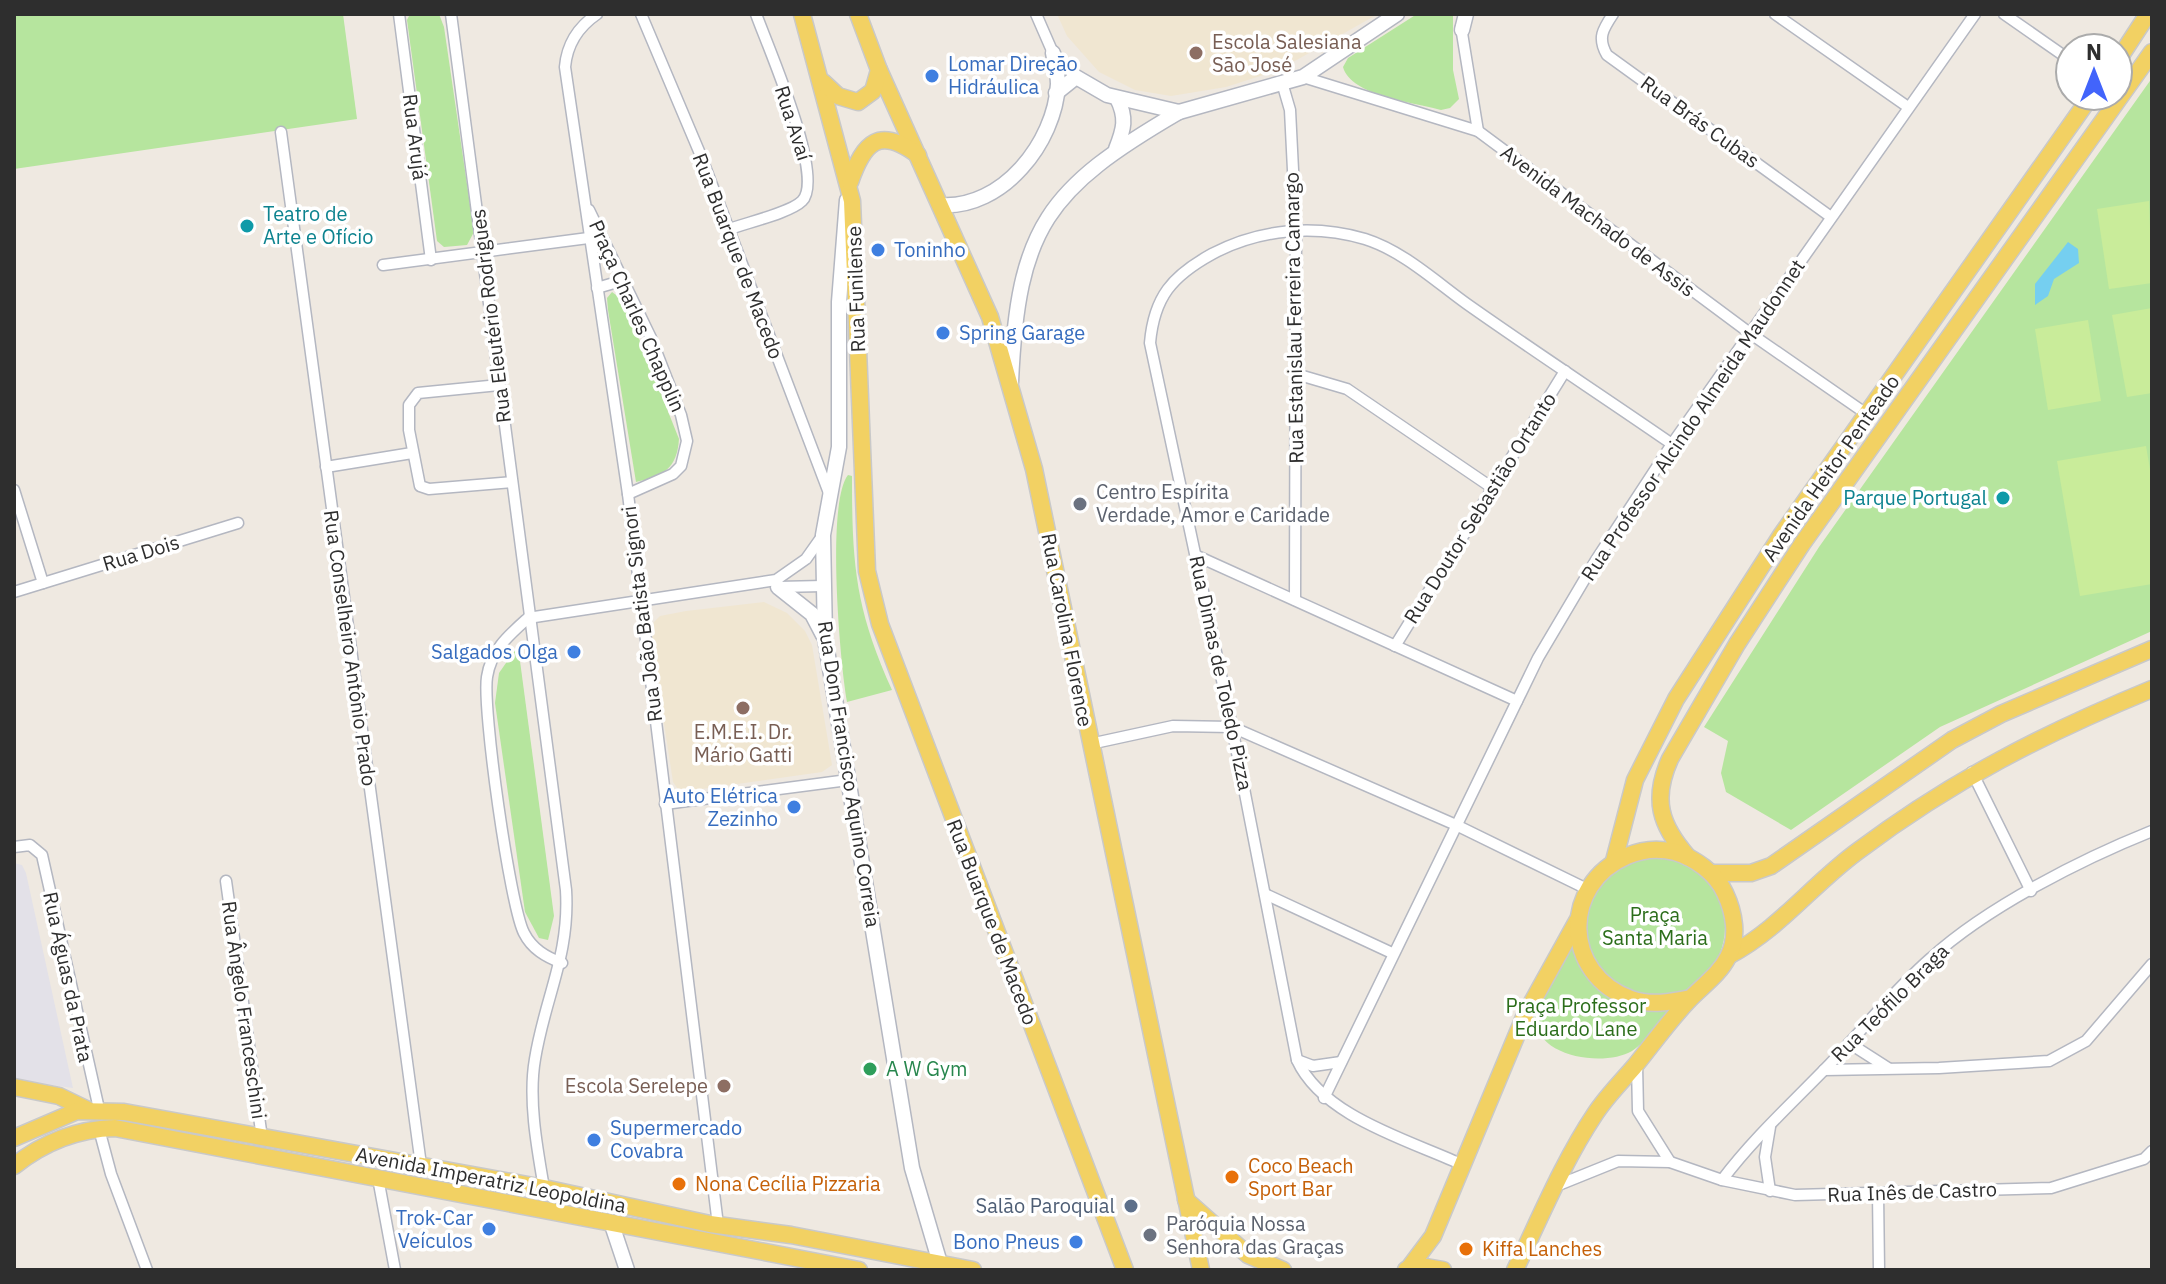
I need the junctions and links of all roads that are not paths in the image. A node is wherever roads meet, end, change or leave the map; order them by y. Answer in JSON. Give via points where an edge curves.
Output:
{"nodes":[{"id":1,"x":399,"y":14,"type":"edge"},
{"id":2,"x":451,"y":14,"type":"edge"},
{"id":3,"x":597,"y":14,"type":"edge"},
{"id":4,"x":756,"y":14,"type":"edge"},
{"id":5,"x":802,"y":14,"type":"edge"},
{"id":6,"x":858,"y":14,"type":"edge"},
{"id":7,"x":1036,"y":14,"type":"edge"},
{"id":8,"x":1397,"y":14,"type":"edge"},
{"id":9,"x":1459,"y":14,"type":"edge"},
{"id":10,"x":1466,"y":14,"type":"edge"},
{"id":11,"x":1613,"y":14,"type":"edge"},
{"id":12,"x":1775,"y":14,"type":"edge"},
{"id":13,"x":1975,"y":14,"type":"edge"},
{"id":14,"x":2004,"y":14,"type":"edge"},
{"id":15,"x":2148,"y":14,"type":"edge"},
{"id":16,"x":644,"y":16,"type":"edge"},
{"id":17,"x":1462,"y":30,"type":"junction"},
{"id":18,"x":2134,"y":35,"type":"edge"},
{"id":19,"x":2054,"y":49,"type":"edge"},
{"id":20,"x":2152,"y":52,"type":"edge"},
{"id":21,"x":1053,"y":53,"type":"junction"},
{"id":22,"x":879,"y":70,"type":"junction"},
{"id":23,"x":1076,"y":77,"type":"junction"},
{"id":24,"x":1303,"y":77,"type":"junction"},
{"id":25,"x":822,"y":81,"type":"junction"},
{"id":26,"x":1283,"y":86,"type":"junction"},
{"id":27,"x":1056,"y":93,"type":"junction"},
{"id":28,"x":1117,"y":98,"type":"junction"},
{"id":29,"x":1908,"y":107,"type":"junction"},
{"id":30,"x":1179,"y":112,"type":"junction"},
{"id":31,"x":2080,"y":112,"type":"edge"},
{"id":32,"x":1478,"y":131,"type":"junction"},
{"id":33,"x":281,"y":132,"type":"dead end"},
{"id":34,"x":1116,"y":149,"type":"junction"},
{"id":35,"x":919,"y":156,"type":"junction"},
{"id":36,"x":849,"y":183,"type":"junction"},
{"id":37,"x":585,"y":201,"type":"junction"},
{"id":38,"x":941,"y":205,"type":"junction"},
{"id":39,"x":1831,"y":217,"type":"junction"},
{"id":40,"x":727,"y":230,"type":"junction"},
{"id":41,"x":1296,"y":230,"type":"junction"},
{"id":42,"x":603,"y":236,"type":"junction"},
{"id":43,"x":590,"y":238,"type":"junction"},
{"id":44,"x":485,"y":254,"type":"junction"},
{"id":45,"x":431,"y":260,"type":"junction"},
{"id":46,"x":383,"y":265,"type":"dead end"},
{"id":47,"x":624,"y":280,"type":"junction"},
{"id":48,"x":597,"y":288,"type":"junction"},
{"id":49,"x":1751,"y":334,"type":"junction"},
{"id":50,"x":1565,"y":371,"type":"junction"},
{"id":51,"x":1296,"y":374,"type":"junction"},
{"id":52,"x":499,"y":385,"type":"junction"},
{"id":53,"x":1011,"y":386,"type":"junction"},
{"id":54,"x":1868,"y":415,"type":"junction"},
{"id":55,"x":1672,"y":444,"type":"junction"},
{"id":56,"x":412,"y":453,"type":"junction"},
{"id":57,"x":326,"y":467,"type":"junction"},
{"id":58,"x":512,"y":482,"type":"junction"},
{"id":59,"x":1491,"y":487,"type":"junction"},
{"id":60,"x":14,"y":490,"type":"edge"},
{"id":61,"x":829,"y":493,"type":"junction"},
{"id":62,"x":628,"y":494,"type":"junction"},
{"id":63,"x":238,"y":523,"type":"dead end"},
{"id":64,"x":823,"y":535,"type":"junction"},
{"id":65,"x":1197,"y":556,"type":"junction"},
{"id":66,"x":867,"y":571,"type":"joint"},
{"id":67,"x":43,"y":583,"type":"junction"},
{"id":68,"x":756,"y":585,"type":"junction"},
{"id":69,"x":823,"y":586,"type":"junction"},
{"id":70,"x":778,"y":587,"type":"junction"},
{"id":71,"x":14,"y":592,"type":"edge"},
{"id":72,"x":1295,"y":600,"type":"junction"},
{"id":73,"x":639,"y":602,"type":"junction"},
{"id":74,"x":528,"y":618,"type":"junction"},
{"id":75,"x":825,"y":638,"type":"junction"},
{"id":76,"x":1395,"y":646,"type":"junction"},
{"id":77,"x":2149,"y":651,"type":"edge"},
{"id":78,"x":2152,"y":689,"type":"edge"},
{"id":79,"x":1517,"y":701,"type":"junction"},
{"id":80,"x":1232,"y":727,"type":"junction"},
{"id":81,"x":1090,"y":744,"type":"junction"},
{"id":82,"x":1972,"y":772,"type":"junction"},
{"id":83,"x":848,"y":780,"type":"junction"},
{"id":84,"x":665,"y":804,"type":"junction"},
{"id":85,"x":1456,"y":825,"type":"junction"},
{"id":86,"x":2152,"y":831,"type":"edge"},
{"id":87,"x":14,"y":847,"type":"edge"},
{"id":88,"x":1688,"y":857,"type":"junction"},
{"id":89,"x":1614,"y":861,"type":"junction"},
{"id":90,"x":1711,"y":873,"type":"junction"},
{"id":91,"x":226,"y":881,"type":"dead end"},
{"id":92,"x":1587,"y":889,"type":"junction"},
{"id":93,"x":2031,"y":891,"type":"junction"},
{"id":94,"x":1265,"y":894,"type":"junction"},
{"id":95,"x":1577,"y":921,"type":"junction"},
{"id":96,"x":1392,"y":953,"type":"junction"},
{"id":97,"x":1730,"y":955,"type":"junction"},
{"id":98,"x":562,"y":963,"type":"junction"},
{"id":99,"x":2152,"y":964,"type":"edge"},
{"id":100,"x":1691,"y":998,"type":"junction"},
{"id":101,"x":1849,"y":1043,"type":"junction"},
{"id":102,"x":1297,"y":1060,"type":"junction"},
{"id":103,"x":1341,"y":1062,"type":"junction"},
{"id":104,"x":1637,"y":1064,"type":"junction"},
{"id":105,"x":1889,"y":1069,"type":"junction"},
{"id":106,"x":1824,"y":1070,"type":"junction"},
{"id":107,"x":14,"y":1087,"type":"edge"},
{"id":108,"x":1324,"y":1098,"type":"junction"},
{"id":109,"x":93,"y":1109,"type":"junction"},
{"id":110,"x":1770,"y":1127,"type":"junction"},
{"id":111,"x":99,"y":1129,"type":"junction"},
{"id":112,"x":14,"y":1138,"type":"edge"},
{"id":113,"x":262,"y":1138,"type":"junction"},
{"id":114,"x":2152,"y":1151,"type":"edge"},
{"id":115,"x":1670,"y":1162,"type":"junction"},
{"id":116,"x":421,"y":1165,"type":"junction"},
{"id":117,"x":1463,"y":1165,"type":"junction"},
{"id":118,"x":14,"y":1166,"type":"edge"},
{"id":119,"x":378,"y":1178,"type":"junction"},
{"id":120,"x":1722,"y":1180,"type":"junction"},
{"id":121,"x":1554,"y":1187,"type":"junction"},
{"id":122,"x":544,"y":1188,"type":"junction"},
{"id":123,"x":1770,"y":1191,"type":"junction"},
{"id":124,"x":1878,"y":1193,"type":"junction"},
{"id":125,"x":1186,"y":1200,"type":"junction"},
{"id":126,"x":637,"y":1209,"type":"junction"},
{"id":127,"x":612,"y":1225,"type":"junction"},
{"id":128,"x":718,"y":1225,"type":"junction"},
{"id":129,"x":791,"y":1235,"type":"junction"},
{"id":130,"x":796,"y":1264,"type":"edge"},
{"id":131,"x":941,"y":1267,"type":"edge"},
{"id":132,"x":1408,"y":1269,"type":"edge"},
{"id":133,"x":147,"y":1270,"type":"edge"},
{"id":134,"x":395,"y":1270,"type":"edge"},
{"id":135,"x":627,"y":1270,"type":"edge"},
{"id":136,"x":859,"y":1270,"type":"edge"},
{"id":137,"x":973,"y":1270,"type":"edge"},
{"id":138,"x":1125,"y":1270,"type":"edge"},
{"id":139,"x":1201,"y":1270,"type":"edge"},
{"id":140,"x":1283,"y":1270,"type":"edge"},
{"id":141,"x":1443,"y":1270,"type":"edge"},
{"id":142,"x":1515,"y":1270,"type":"edge"},
{"id":143,"x":1879,"y":1270,"type":"edge"}],
"edges":[{"from":1,"to":45,"type":"street","name":"Rua Arujá"},
{"from":2,"to":44,"type":"street","name":"Rua Eleutério Rodrigues"},
{"from":3,"to":37,"type":"street","name":"Rua João Batista Signori","via":[[578,30],[565,67]]},
{"from":4,"to":40,"type":"street","name":"Rua Avaí","via":[[804,148],[808,187],[798,205]]},
{"from":5,"to":25,"type":"main road","name":"Rua Funilense"},
{"from":6,"to":22,"type":"main road","name":"Rua Carolina Florence"},
{"from":7,"to":21,"type":"street"},
{"from":8,"to":24,"type":"street"},
{"from":9,"to":17,"type":"street"},
{"from":10,"to":17,"type":"street"},
{"from":11,"to":39,"type":"street","name":"Rua Brás Cubas","via":[[1602,30],[1607,55]]},
{"from":12,"to":29,"type":"street"},
{"from":13,"to":29,"type":"street","name":"Rua Professor Alcindo Almeida Maudonnet"},
{"from":14,"to":19,"type":"street"},
{"from":15,"to":18,"type":"main road"},
{"from":16,"to":40,"type":"street","name":"Rua Buarque de Macedo"},
{"from":17,"to":32,"type":"street"},
{"from":20,"to":88,"type":"main road","name":"Avenida Heitor Penteado","via":[[1802,544],[1670,759],[1662,777],[1659,810]]},
{"from":21,"to":23,"type":"street"},
{"from":21,"to":27,"type":"street"},
{"from":22,"to":25,"type":"main road","via":[[874,89],[858,102],[838,96]]},
{"from":22,"to":35,"type":"main road","name":"Rua Carolina Florence"},
{"from":23,"to":27,"type":"street"},
{"from":23,"to":28,"type":"street"},
{"from":24,"to":26,"type":"street"},
{"from":24,"to":32,"type":"street","name":"Avenida Machado de Assis"},
{"from":25,"to":36,"type":"main road","name":"Rua Funilense"},
{"from":26,"to":30,"type":"street"},
{"from":26,"to":41,"type":"street","name":"Rua Estanislau Ferreira Camargo","via":[[1290,110]]},
{"from":27,"to":38,"type":"street","via":[[1035,151],[1017,173],[970,204]]},
{"from":28,"to":30,"type":"street"},
{"from":28,"to":34,"type":"street","via":[[1124,123]]},
{"from":29,"to":39,"type":"street","name":"Rua Professor Alcindo Almeida Maudonnet"},
{"from":30,"to":34,"type":"street"},
{"from":31,"to":54,"type":"main road","name":"Avenida Heitor Penteado"},
{"from":32,"to":49,"type":"street","name":"Avenida Machado de Assis"},
{"from":33,"to":57,"type":"street","name":"Rua Conselheiro Antônio Prado"},
{"from":34,"to":53,"type":"street","via":[[1086,171],[1044,221],[1019,292]]},
{"from":35,"to":36,"type":"main road","via":[[896,141],[876,141],[857,161]]},
{"from":35,"to":38,"type":"main road","name":"Rua Carolina Florence"},
{"from":36,"to":61,"type":"street","name":"Rua Dom Francisco Aquino Correia","via":[[839,302],[841,417]]},
{"from":36,"to":66,"type":"main road","name":"Rua Funilense","via":[[856,246]]},
{"from":37,"to":42,"type":"street","name":"Praça Charles Chapplin"},
{"from":37,"to":43,"type":"street","name":"Rua João Batista Signori"},
{"from":38,"to":53,"type":"main road","name":"Rua Carolina Florence","via":[[990,317]]},
{"from":39,"to":49,"type":"street","name":"Rua Professor Alcindo Almeida Maudonnet"},
{"from":40,"to":61,"type":"street","name":"Rua Buarque de Macedo"},
{"from":41,"to":50,"type":"street","name":"Rua Dimas de Toledo Pizza","via":[[1367,240],[1392,252]]},
{"from":41,"to":51,"type":"street","name":"Rua Estanislau Ferreira Camargo"},
{"from":41,"to":65,"type":"street","name":"Rua Dimas de Toledo Pizza","via":[[1231,244],[1202,260],[1181,275],[1153,313],[1150,343]]},
{"from":42,"to":43,"type":"street"},
{"from":42,"to":47,"type":"street","name":"Praça Charles Chapplin"},
{"from":43,"to":44,"type":"street"},
{"from":43,"to":48,"type":"street","name":"Rua João Batista Signori"},
{"from":44,"to":45,"type":"street"},
{"from":44,"to":52,"type":"street","name":"Rua Eleutério Rodrigues"},
{"from":45,"to":46,"type":"street"},
{"from":47,"to":48,"type":"street"},
{"from":47,"to":62,"type":"street","name":"Praça Charles Chapplin","via":[[687,441],[681,466],[673,474]]},
{"from":48,"to":62,"type":"street","name":"Rua João Batista Signori"},
{"from":49,"to":54,"type":"street","name":"Avenida Machado de Assis"},
{"from":49,"to":55,"type":"street","name":"Rua Professor Alcindo Almeida Maudonnet"},
{"from":50,"to":55,"type":"street","name":"Rua Dimas de Toledo Pizza"},
{"from":50,"to":59,"type":"street","name":"Rua Doutor Sebastião Ortanto"},
{"from":51,"to":59,"type":"street","via":[[1347,389]]},
{"from":51,"to":72,"type":"street","name":"Rua Estanislau Ferreira Camargo"},
{"from":52,"to":56,"type":"street","via":[[418,393],[409,405]]},
{"from":52,"to":58,"type":"street","name":"Rua Eleutério Rodrigues"},
{"from":53,"to":81,"type":"main road","name":"Rua Carolina Florence","via":[[1034,469]]},
{"from":54,"to":89,"type":"main road","name":"Avenida Heitor Penteado","via":[[1782,534],[1676,699],[1635,780]]},
{"from":55,"to":79,"type":"street","name":"Rua Professor Alcindo Almeida Maudonnet","via":[[1596,560]]},
{"from":56,"to":57,"type":"street"},
{"from":56,"to":58,"type":"street","via":[[423,488]]},
{"from":57,"to":116,"type":"street","name":"Rua Conselheiro Antônio Prado"},
{"from":58,"to":74,"type":"street","name":"Rua Eleutério Rodrigues"},
{"from":59,"to":76,"type":"street","name":"Rua Doutor Sebastião Ortanto"},
{"from":60,"to":67,"type":"street"},
{"from":61,"to":64,"type":"street","name":"Rua Dom Francisco Aquino Correia"},
{"from":62,"to":73,"type":"street","name":"Rua João Batista Signori"},
{"from":63,"to":67,"type":"street","name":"Rua Dois"},
{"from":64,"to":68,"type":"street","via":[[785,576]]},
{"from":64,"to":69,"type":"street","name":"Rua Dom Francisco Aquino Correia"},
{"from":65,"to":72,"type":"street"},
{"from":65,"to":80,"type":"street","name":"Rua Dimas de Toledo Pizza"},
{"from":66,"to":138,"type":"main road","name":"Rua Buarque de Macedo","via":[[880,624]]},
{"from":67,"to":71,"type":"street","name":"Rua Dois"},
{"from":68,"to":70,"type":"street"},
{"from":68,"to":73,"type":"street"},
{"from":69,"to":70,"type":"street"},
{"from":69,"to":75,"type":"street","name":"Rua Dom Francisco Aquino Correia"},
{"from":70,"to":75,"type":"street","via":[[812,614]]},
{"from":72,"to":76,"type":"street"},
{"from":73,"to":74,"type":"street"},
{"from":73,"to":84,"type":"street","name":"Rua João Batista Signori"},
{"from":74,"to":98,"type":"street","name":"Rua Eleutério Rodrigues","via":[[566,890]]},
{"from":74,"to":98,"type":"street","via":[[492,656],[486,700],[517,918],[537,950]]},
{"from":75,"to":83,"type":"street","name":"Rua Dom Francisco Aquino Correia"},
{"from":76,"to":79,"type":"street"},
{"from":77,"to":90,"type":"main road","via":[[1952,740],[1771,866],[1751,873]]},
{"from":78,"to":82,"type":"main road"},
{"from":79,"to":85,"type":"street","name":"Rua Professor Alcindo Almeida Maudonnet"},
{"from":80,"to":81,"type":"street","via":[[1173,726]]},
{"from":80,"to":85,"type":"street"},
{"from":80,"to":94,"type":"street","name":"Rua Dimas de Toledo Pizza"},
{"from":81,"to":125,"type":"main road","name":"Rua Carolina Florence"},
{"from":82,"to":93,"type":"street"},
{"from":82,"to":97,"type":"main road","via":[[1860,849]]},
{"from":83,"to":84,"type":"street"},
{"from":83,"to":131,"type":"street","name":"Rua Dom Francisco Aquino Correia","via":[[912,1168]]},
{"from":84,"to":128,"type":"street","name":"Rua João Batista Signori"},
{"from":85,"to":92,"type":"street"},
{"from":85,"to":96,"type":"street","name":"Rua Professor Alcindo Almeida Maudonnet"},
{"from":86,"to":93,"type":"street","name":"Rua Teófilo Braga"},
{"from":87,"to":109,"type":"street","name":"Rua Águas da Prata","via":[[35,847],[42,855]]},
{"from":88,"to":89,"type":"main road","via":[[1655,849]]},
{"from":88,"to":90,"type":"main road"},
{"from":89,"to":92,"type":"main road"},
{"from":90,"to":97,"type":"main road","via":[[1730,903]]},
{"from":91,"to":113,"type":"street","name":"Rua Ângelo Franceschini"},
{"from":92,"to":95,"type":"main road"},
{"from":93,"to":101,"type":"street","name":"Rua Teófilo Braga","via":[[1970,926],[1929,959]]},
{"from":94,"to":96,"type":"street"},
{"from":94,"to":102,"type":"street","name":"Rua Dimas de Toledo Pizza"},
{"from":95,"to":100,"type":"main road","via":[[1588,962],[1614,990],[1651,1003]]},
{"from":95,"to":117,"type":"main road","via":[[1525,1015]]},
{"from":96,"to":103,"type":"street","name":"Rua Professor Alcindo Almeida Maudonnet"},
{"from":97,"to":100,"type":"main road"},
{"from":98,"to":122,"type":"street","name":"Rua Eleutério Rodrigues","via":[[533,1074]]},
{"from":99,"to":105,"type":"street","via":[[2086,1041],[2049,1061]]},
{"from":100,"to":104,"type":"main road"},
{"from":101,"to":105,"type":"street"},
{"from":101,"to":106,"type":"street","name":"Rua Teófilo Braga"},
{"from":102,"to":103,"type":"street","via":[[1313,1066]]},
{"from":102,"to":108,"type":"street","name":"Rua Dimas de Toledo Pizza"},
{"from":103,"to":108,"type":"street","name":"Rua Professor Alcindo Almeida Maudonnet"},
{"from":104,"to":115,"type":"street","via":[[1638,1111]]},
{"from":104,"to":121,"type":"main road","via":[[1595,1113]]},
{"from":105,"to":106,"type":"street"},
{"from":106,"to":110,"type":"street","name":"Rua Teófilo Braga"},
{"from":107,"to":109,"type":"main road"},
{"from":108,"to":117,"type":"street","name":"Rua Dimas de Toledo Pizza"},
{"from":109,"to":112,"type":"main road","name":"Avenida Imperatriz Leopoldina","via":[[56,1118]]},
{"from":109,"to":113,"type":"main road","name":"Avenida Imperatriz Leopoldina"},
{"from":110,"to":120,"type":"street","name":"Rua Teófilo Braga"},
{"from":110,"to":123,"type":"street","via":[[1765,1157]]},
{"from":111,"to":118,"type":"main road","name":"Avenida Imperatriz Leopoldina","via":[[52,1141]]},
{"from":111,"to":119,"type":"main road","name":"Avenida Imperatriz Leopoldina"},
{"from":111,"to":133,"type":"street"},
{"from":113,"to":116,"type":"main road","name":"Avenida Imperatriz Leopoldina"},
{"from":114,"to":124,"type":"street","name":"Rua Inês de Castro","via":[[2144,1159],[2051,1188]]},
{"from":115,"to":120,"type":"street","name":"Rua Inês de Castro"},
{"from":115,"to":121,"type":"street","name":"Rua Inês de Castro","via":[[1618,1161]]},
{"from":116,"to":122,"type":"main road","name":"Avenida Imperatriz Leopoldina"},
{"from":117,"to":132,"type":"main road","via":[[1433,1236]]},
{"from":119,"to":127,"type":"main road","name":"Avenida Imperatriz Leopoldina"},
{"from":119,"to":134,"type":"street"},
{"from":120,"to":123,"type":"street","name":"Rua Inês de Castro"},
{"from":121,"to":142,"type":"main road"},
{"from":122,"to":126,"type":"main road","name":"Avenida Imperatriz Leopoldina"},
{"from":123,"to":124,"type":"street","name":"Rua Inês de Castro"},
{"from":124,"to":143,"type":"street"},
{"from":125,"to":139,"type":"main road","name":"Rua Carolina Florence"},
{"from":125,"to":140,"type":"main road","via":[[1248,1255]]},
{"from":126,"to":127,"type":"main road"},
{"from":126,"to":128,"type":"main road","name":"Avenida Imperatriz Leopoldina"},
{"from":127,"to":130,"type":"main road","name":"Avenida Imperatriz Leopoldina"},
{"from":127,"to":135,"type":"street"},
{"from":128,"to":129,"type":"main road","name":"Avenida Imperatriz Leopoldina"},
{"from":129,"to":130,"type":"street"},
{"from":129,"to":131,"type":"main road","name":"Avenida Imperatriz Leopoldina"},
{"from":130,"to":136,"type":"main road","name":"Avenida Imperatriz Leopoldina"},
{"from":131,"to":137,"type":"main road","name":"Avenida Imperatriz Leopoldina"},
{"from":132,"to":141,"type":"main road"}]}
